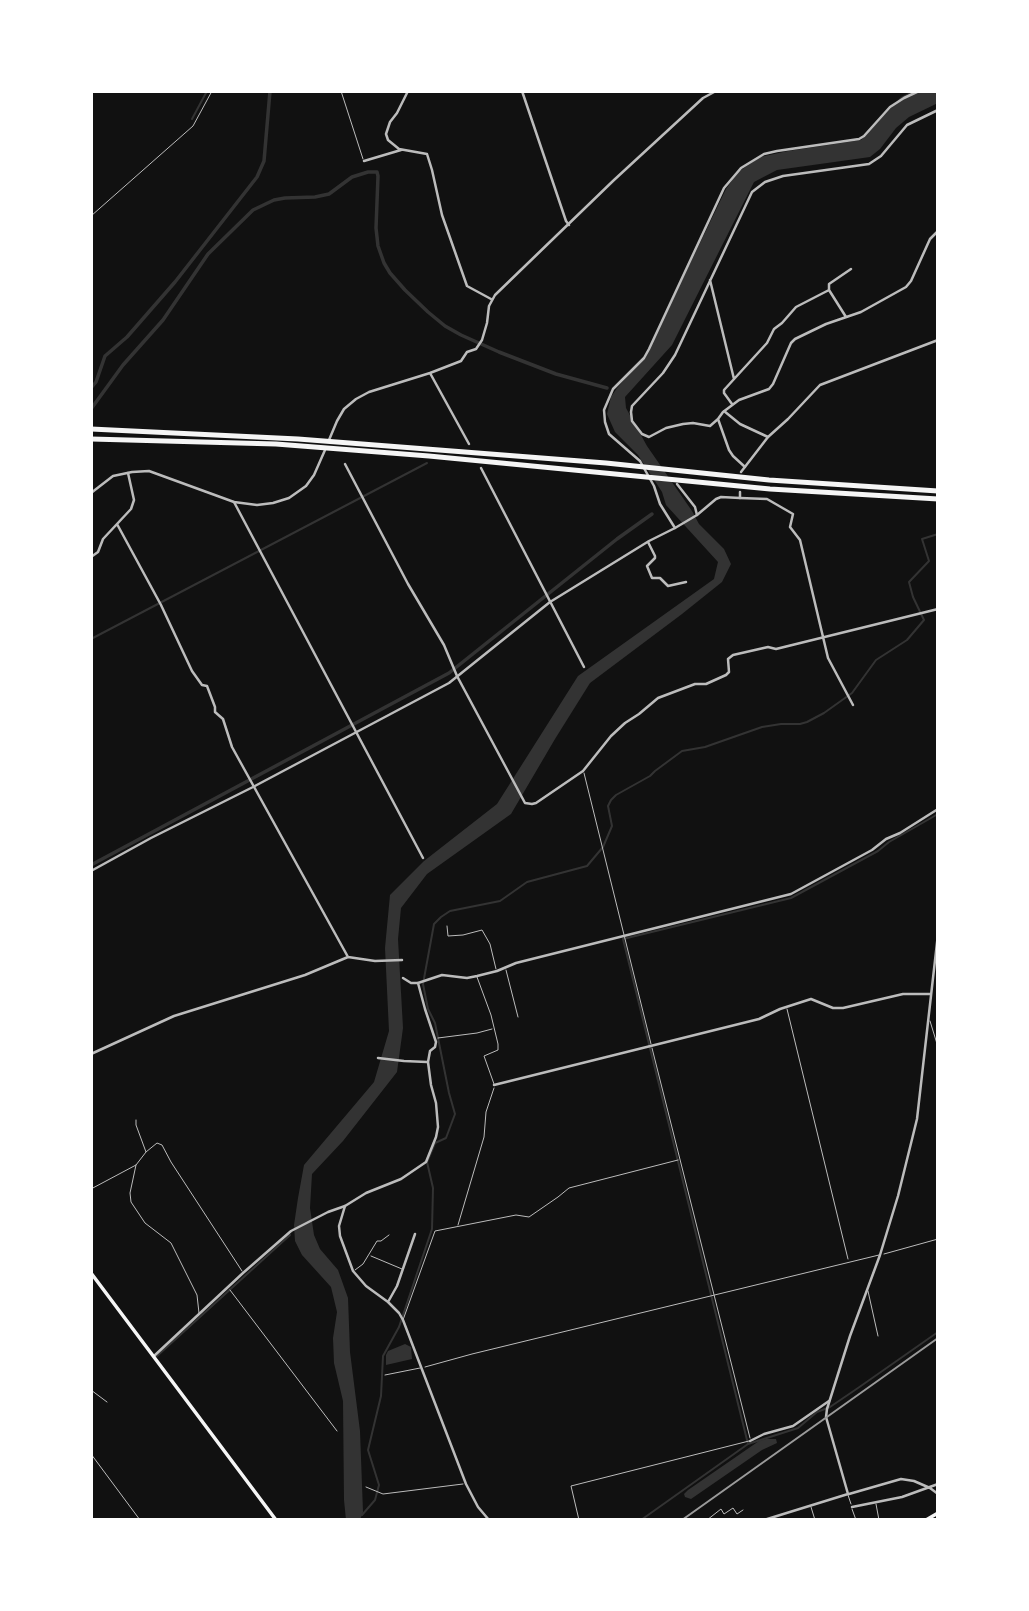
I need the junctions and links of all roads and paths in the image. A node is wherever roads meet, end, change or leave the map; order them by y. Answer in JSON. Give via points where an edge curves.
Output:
{"nodes":[{"id":1,"x":212,"y":91,"type":"edge"},
{"id":2,"x":341,"y":91,"type":"edge"},
{"id":3,"x":408,"y":91,"type":"edge"},
{"id":4,"x":522,"y":91,"type":"edge"},
{"id":5,"x":716,"y":91,"type":"edge"},
{"id":6,"x":919,"y":91,"type":"edge"},
{"id":7,"x":938,"y":110,"type":"edge"},
{"id":8,"x":401,"y":149,"type":"junction"},
{"id":9,"x":364,"y":161,"type":"joint"},
{"id":10,"x":91,"y":216,"type":"edge"},
{"id":11,"x":569,"y":225,"type":"junction"},
{"id":12,"x":938,"y":231,"type":"edge"},
{"id":13,"x":851,"y":269,"type":"dead end"},
{"id":14,"x":709,"y":280,"type":"junction"},
{"id":15,"x":830,"y":290,"type":"junction"},
{"id":16,"x":491,"y":299,"type":"junction"},
{"id":17,"x":846,"y":317,"type":"junction"},
{"id":18,"x":938,"y":340,"type":"edge"},
{"id":19,"x":430,"y":373,"type":"junction"},
{"id":20,"x":734,"y":379,"type":"junction"},
{"id":21,"x":732,"y":404,"type":"junction"},
{"id":22,"x":724,"y":411,"type":"junction"},
{"id":23,"x":718,"y":419,"type":"junction"},
{"id":24,"x":91,"y":429,"type":"edge"},
{"id":25,"x":768,"y":437,"type":"junction"},
{"id":26,"x":91,"y":439,"type":"edge"},
{"id":27,"x":468,"y":444,"type":"dead end"},
{"id":28,"x":345,"y":464,"type":"dead end"},
{"id":29,"x":745,"y":467,"type":"junction"},
{"id":30,"x":481,"y":468,"type":"dead end"},
{"id":31,"x":128,"y":472,"type":"junction"},
{"id":32,"x":741,"y":472,"type":"dead end"},
{"id":33,"x":677,"y":482,"type":"junction"},
{"id":34,"x":938,"y":491,"type":"edge"},
{"id":35,"x":740,"y":492,"type":"dead end"},
{"id":36,"x":91,"y":493,"type":"edge"},
{"id":37,"x":740,"y":498,"type":"junction"},
{"id":38,"x":938,"y":499,"type":"edge"},
{"id":39,"x":234,"y":502,"type":"junction"},
{"id":40,"x":697,"y":515,"type":"junction"},
{"id":41,"x":117,"y":524,"type":"junction"},
{"id":42,"x":675,"y":528,"type":"junction"},
{"id":43,"x":648,"y":542,"type":"junction"},
{"id":44,"x":91,"y":557,"type":"edge"},
{"id":45,"x":686,"y":582,"type":"dead end"},
{"id":46,"x":550,"y":603,"type":"junction"},
{"id":47,"x":938,"y":609,"type":"edge"},
{"id":48,"x":823,"y":638,"type":"junction"},
{"id":49,"x":584,"y":667,"type":"dead end"},
{"id":50,"x":457,"y":676,"type":"junction"},
{"id":51,"x":853,"y":705,"type":"dead end"},
{"id":52,"x":356,"y":732,"type":"junction"},
{"id":53,"x":583,"y":771,"type":"junction"},
{"id":54,"x":253,"y":787,"type":"junction"},
{"id":55,"x":938,"y":809,"type":"edge"},
{"id":56,"x":423,"y":858,"type":"dead end"},
{"id":57,"x":91,"y":871,"type":"edge"},
{"id":58,"x":447,"y":926,"type":"dead end"},
{"id":59,"x":938,"y":934,"type":"edge"},
{"id":60,"x":625,"y":936,"type":"junction"},
{"id":61,"x":348,"y":957,"type":"junction"},
{"id":62,"x":402,"y":960,"type":"dead end"},
{"id":63,"x":505,"y":968,"type":"junction"},
{"id":64,"x":497,"y":971,"type":"junction"},
{"id":65,"x":477,"y":976,"type":"junction"},
{"id":66,"x":403,"y":978,"type":"dead end"},
{"id":67,"x":418,"y":983,"type":"junction"},
{"id":68,"x":930,"y":994,"type":"junction"},
{"id":69,"x":787,"y":1006,"type":"junction"},
{"id":70,"x":928,"y":1016,"type":"junction"},
{"id":71,"x":518,"y":1017,"type":"dead end"},
{"id":72,"x":494,"y":1028,"type":"junction"},
{"id":73,"x":435,"y":1038,"type":"junction"},
{"id":74,"x":652,"y":1046,"type":"junction"},
{"id":75,"x":938,"y":1047,"type":"edge"},
{"id":76,"x":91,"y":1054,"type":"edge"},
{"id":77,"x":378,"y":1058,"type":"dead end"},
{"id":78,"x":428,"y":1062,"type":"junction"},
{"id":79,"x":494,"y":1085,"type":"junction"},
{"id":80,"x":136,"y":1120,"type":"dead end"},
{"id":81,"x":146,"y":1152,"type":"junction"},
{"id":82,"x":681,"y":1160,"type":"junction"},
{"id":83,"x":136,"y":1165,"type":"junction"},
{"id":84,"x":91,"y":1189,"type":"edge"},
{"id":85,"x":345,"y":1206,"type":"junction"},
{"id":86,"x":457,"y":1227,"type":"junction"},
{"id":87,"x":415,"y":1234,"type":"dead end"},
{"id":88,"x":389,"y":1235,"type":"dead end"},
{"id":89,"x":938,"y":1239,"type":"edge"},
{"id":90,"x":369,"y":1255,"type":"junction"},
{"id":91,"x":880,"y":1255,"type":"junction"},
{"id":92,"x":849,"y":1262,"type":"junction"},
{"id":93,"x":403,"y":1270,"type":"junction"},
{"id":94,"x":353,"y":1271,"type":"junction"},
{"id":95,"x":91,"y":1273,"type":"edge"},
{"id":96,"x":243,"y":1273,"type":"junction"},
{"id":97,"x":228,"y":1288,"type":"junction"},
{"id":98,"x":867,"y":1288,"type":"junction"},
{"id":99,"x":713,"y":1296,"type":"junction"},
{"id":100,"x":388,"y":1302,"type":"junction"},
{"id":101,"x":199,"y":1315,"type":"junction"},
{"id":102,"x":403,"y":1320,"type":"junction"},
{"id":103,"x":878,"y":1336,"type":"dead end"},
{"id":104,"x":153,"y":1357,"type":"junction"},
{"id":105,"x":421,"y":1368,"type":"junction"},
{"id":106,"x":385,"y":1375,"type":"dead end"},
{"id":107,"x":91,"y":1390,"type":"edge"},
{"id":108,"x":829,"y":1401,"type":"junction"},
{"id":109,"x":107,"y":1402,"type":"dead end"},
{"id":110,"x":337,"y":1431,"type":"dead end"},
{"id":111,"x":750,"y":1440,"type":"junction"},
{"id":112,"x":91,"y":1454,"type":"edge"},
{"id":113,"x":466,"y":1483,"type":"junction"},
{"id":114,"x":938,"y":1484,"type":"edge"},
{"id":115,"x":366,"y":1487,"type":"dead end"},
{"id":116,"x":930,"y":1488,"type":"junction"},
{"id":117,"x":848,"y":1494,"type":"junction"},
{"id":118,"x":938,"y":1494,"type":"edge"},
{"id":119,"x":875,"y":1502,"type":"junction"},
{"id":120,"x":810,"y":1505,"type":"junction"},
{"id":121,"x":852,"y":1507,"type":"junction"},
{"id":122,"x":743,"y":1510,"type":"dead end"},
{"id":123,"x":938,"y":1513,"type":"edge"},
{"id":124,"x":141,"y":1520,"type":"edge"},
{"id":125,"x":276,"y":1520,"type":"edge"},
{"id":126,"x":489,"y":1520,"type":"edge"},
{"id":127,"x":579,"y":1520,"type":"edge"},
{"id":128,"x":707,"y":1520,"type":"edge"},
{"id":129,"x":764,"y":1520,"type":"edge"},
{"id":130,"x":814,"y":1520,"type":"edge"},
{"id":131,"x":856,"y":1520,"type":"edge"},
{"id":132,"x":879,"y":1520,"type":"edge"},
{"id":133,"x":926,"y":1520,"type":"edge"}],
"edges":[{"from":1,"to":10,"type":"lane","via":[[193,126]]},
{"from":2,"to":9,"type":"lane"},
{"from":3,"to":8,"type":"street","via":[[386,134]]},
{"from":4,"to":11,"type":"street"},
{"from":5,"to":11,"type":"street"},
{"from":6,"to":42,"type":"street","via":[[890,107],[859,139],[764,154],[741,168],[723,188],[649,349],[614,389],[604,410],[610,435],[640,461]]},
{"from":7,"to":14,"type":"street","via":[[905,127],[869,164],[783,176],[757,187]]},
{"from":8,"to":9,"type":"street"},
{"from":8,"to":16,"type":"street","via":[[427,154],[467,286]]},
{"from":11,"to":16,"type":"street"},
{"from":12,"to":17,"type":"street","via":[[906,287]]},
{"from":13,"to":15,"type":"street","via":[[829,284]]},
{"from":14,"to":20,"type":"street"},
{"from":14,"to":23,"type":"street","via":[[671,362],[632,406],[631,414],[642,434],[649,437],[687,423],[710,426]]},
{"from":15,"to":17,"type":"street"},
{"from":15,"to":20,"type":"street","via":[[796,307]]},
{"from":16,"to":19,"type":"street","via":[[476,348],[461,361]]},
{"from":17,"to":21,"type":"street","via":[[795,339],[771,387]]},
{"from":18,"to":25,"type":"street","via":[[820,385]]},
{"from":19,"to":27,"type":"street"},
{"from":19,"to":39,"type":"street","via":[[356,399],[344,410],[314,475],[289,498],[268,504]]},
{"from":20,"to":21,"type":"street","via":[[724,391]]},
{"from":21,"to":22,"type":"street"},
{"from":22,"to":23,"type":"street"},
{"from":22,"to":25,"type":"street"},
{"from":23,"to":29,"type":"street","via":[[730,453]]},
{"from":24,"to":34,"type":"highway","via":[[298,439]]},
{"from":25,"to":29,"type":"street"},
{"from":26,"to":33,"type":"highway","via":[[276,444]]},
{"from":28,"to":50,"type":"street"},
{"from":29,"to":32,"type":"street"},
{"from":30,"to":46,"type":"street"},
{"from":31,"to":36,"type":"street","via":[[113,476]]},
{"from":31,"to":39,"type":"street","via":[[149,471]]},
{"from":31,"to":41,"type":"street","via":[[134,500]]},
{"from":33,"to":38,"type":"highway"},
{"from":33,"to":40,"type":"street"},
{"from":35,"to":37,"type":"street"},
{"from":37,"to":40,"type":"street","via":[[718,498]]},
{"from":37,"to":48,"type":"street","via":[[767,499],[793,514],[790,527],[800,540]]},
{"from":39,"to":52,"type":"street"},
{"from":40,"to":42,"type":"street"},
{"from":41,"to":44,"type":"street"},
{"from":41,"to":54,"type":"street","via":[[192,671],[207,686]]},
{"from":42,"to":43,"type":"street"},
{"from":43,"to":45,"type":"street","via":[[655,556],[647,566],[652,579],[660,578],[668,586]]},
{"from":43,"to":46,"type":"street"},
{"from":46,"to":49,"type":"street"},
{"from":46,"to":50,"type":"street"},
{"from":47,"to":48,"type":"street"},
{"from":48,"to":51,"type":"street","via":[[828,658]]},
{"from":48,"to":53,"type":"street","via":[[733,656],[728,659],[726,675],[666,694],[625,723]]},
{"from":50,"to":52,"type":"street"},
{"from":50,"to":53,"type":"street","via":[[525,803],[536,803]]},
{"from":52,"to":54,"type":"street"},
{"from":52,"to":56,"type":"street"},
{"from":53,"to":60,"type":"lane"},
{"from":54,"to":57,"type":"street"},
{"from":54,"to":61,"type":"street"},
{"from":55,"to":60,"type":"street","via":[[791,894]]},
{"from":58,"to":64,"type":"lane","via":[[448,936],[482,930]]},
{"from":59,"to":68,"type":"street"},
{"from":60,"to":63,"type":"street"},
{"from":60,"to":74,"type":"lane"},
{"from":61,"to":62,"type":"street"},
{"from":61,"to":76,"type":"street","via":[[174,1016]]},
{"from":63,"to":64,"type":"street"},
{"from":63,"to":71,"type":"lane"},
{"from":64,"to":65,"type":"street"},
{"from":65,"to":67,"type":"street","via":[[442,975]]},
{"from":65,"to":72,"type":"lane"},
{"from":66,"to":67,"type":"street"},
{"from":67,"to":73,"type":"street"},
{"from":68,"to":69,"type":"street","via":[[902,994],[843,1009],[811,999]]},
{"from":68,"to":70,"type":"street"},
{"from":69,"to":74,"type":"street","via":[[759,1019]]},
{"from":69,"to":92,"type":"lane"},
{"from":70,"to":75,"type":"lane"},
{"from":70,"to":91,"type":"street","via":[[917,1119]]},
{"from":72,"to":73,"type":"lane"},
{"from":72,"to":79,"type":"lane","via":[[498,1050],[484,1056]]},
{"from":73,"to":78,"type":"street"},
{"from":74,"to":79,"type":"street"},
{"from":74,"to":82,"type":"lane"},
{"from":77,"to":78,"type":"street"},
{"from":78,"to":85,"type":"street","via":[[438,1127],[426,1162]]},
{"from":79,"to":86,"type":"lane"},
{"from":80,"to":81,"type":"lane"},
{"from":81,"to":83,"type":"lane"},
{"from":81,"to":96,"type":"lane","via":[[162,1144]]},
{"from":82,"to":86,"type":"lane","via":[[569,1188],[529,1217],[516,1215]]},
{"from":82,"to":99,"type":"lane"},
{"from":83,"to":84,"type":"lane"},
{"from":83,"to":101,"type":"lane","via":[[131,1202],[145,1223],[171,1242],[197,1295]]},
{"from":85,"to":94,"type":"street","via":[[340,1236]]},
{"from":85,"to":96,"type":"street","via":[[291,1231]]},
{"from":86,"to":102,"type":"lane","via":[[435,1231]]},
{"from":87,"to":93,"type":"street"},
{"from":88,"to":90,"type":"lane","via":[[377,1241]]},
{"from":89,"to":91,"type":"lane"},
{"from":90,"to":93,"type":"lane"},
{"from":90,"to":94,"type":"lane"},
{"from":91,"to":92,"type":"lane"},
{"from":91,"to":98,"type":"street"},
{"from":92,"to":99,"type":"lane"},
{"from":93,"to":100,"type":"street"},
{"from":94,"to":100,"type":"street"},
{"from":95,"to":104,"type":"main road"},
{"from":96,"to":97,"type":"street"},
{"from":97,"to":101,"type":"street"},
{"from":97,"to":110,"type":"lane"},
{"from":98,"to":103,"type":"lane"},
{"from":98,"to":108,"type":"street"},
{"from":99,"to":105,"type":"lane"},
{"from":99,"to":111,"type":"lane"},
{"from":100,"to":102,"type":"street"},
{"from":101,"to":104,"type":"street"},
{"from":102,"to":105,"type":"street"},
{"from":104,"to":125,"type":"main road"},
{"from":105,"to":106,"type":"lane"},
{"from":105,"to":113,"type":"street"},
{"from":107,"to":109,"type":"lane"},
{"from":108,"to":111,"type":"street","via":[[793,1426]]},
{"from":108,"to":117,"type":"street","via":[[826,1417]]},
{"from":111,"to":127,"type":"lane","via":[[571,1486]]},
{"from":112,"to":124,"type":"lane"},
{"from":113,"to":115,"type":"lane","via":[[383,1494]]},
{"from":113,"to":126,"type":"street"},
{"from":114,"to":116,"type":"street"},
{"from":116,"to":117,"type":"street","via":[[901,1479]]},
{"from":116,"to":118,"type":"street"},
{"from":116,"to":119,"type":"street"},
{"from":117,"to":120,"type":"street"},
{"from":117,"to":121,"type":"lane"},
{"from":119,"to":121,"type":"street"},
{"from":119,"to":132,"type":"lane"},
{"from":120,"to":129,"type":"street"},
{"from":120,"to":130,"type":"lane"},
{"from":121,"to":131,"type":"lane"},
{"from":122,"to":128,"type":"lane","via":[[737,1514],[733,1508],[724,1514],[721,1509]]},
{"from":123,"to":133,"type":"main road"}]}
